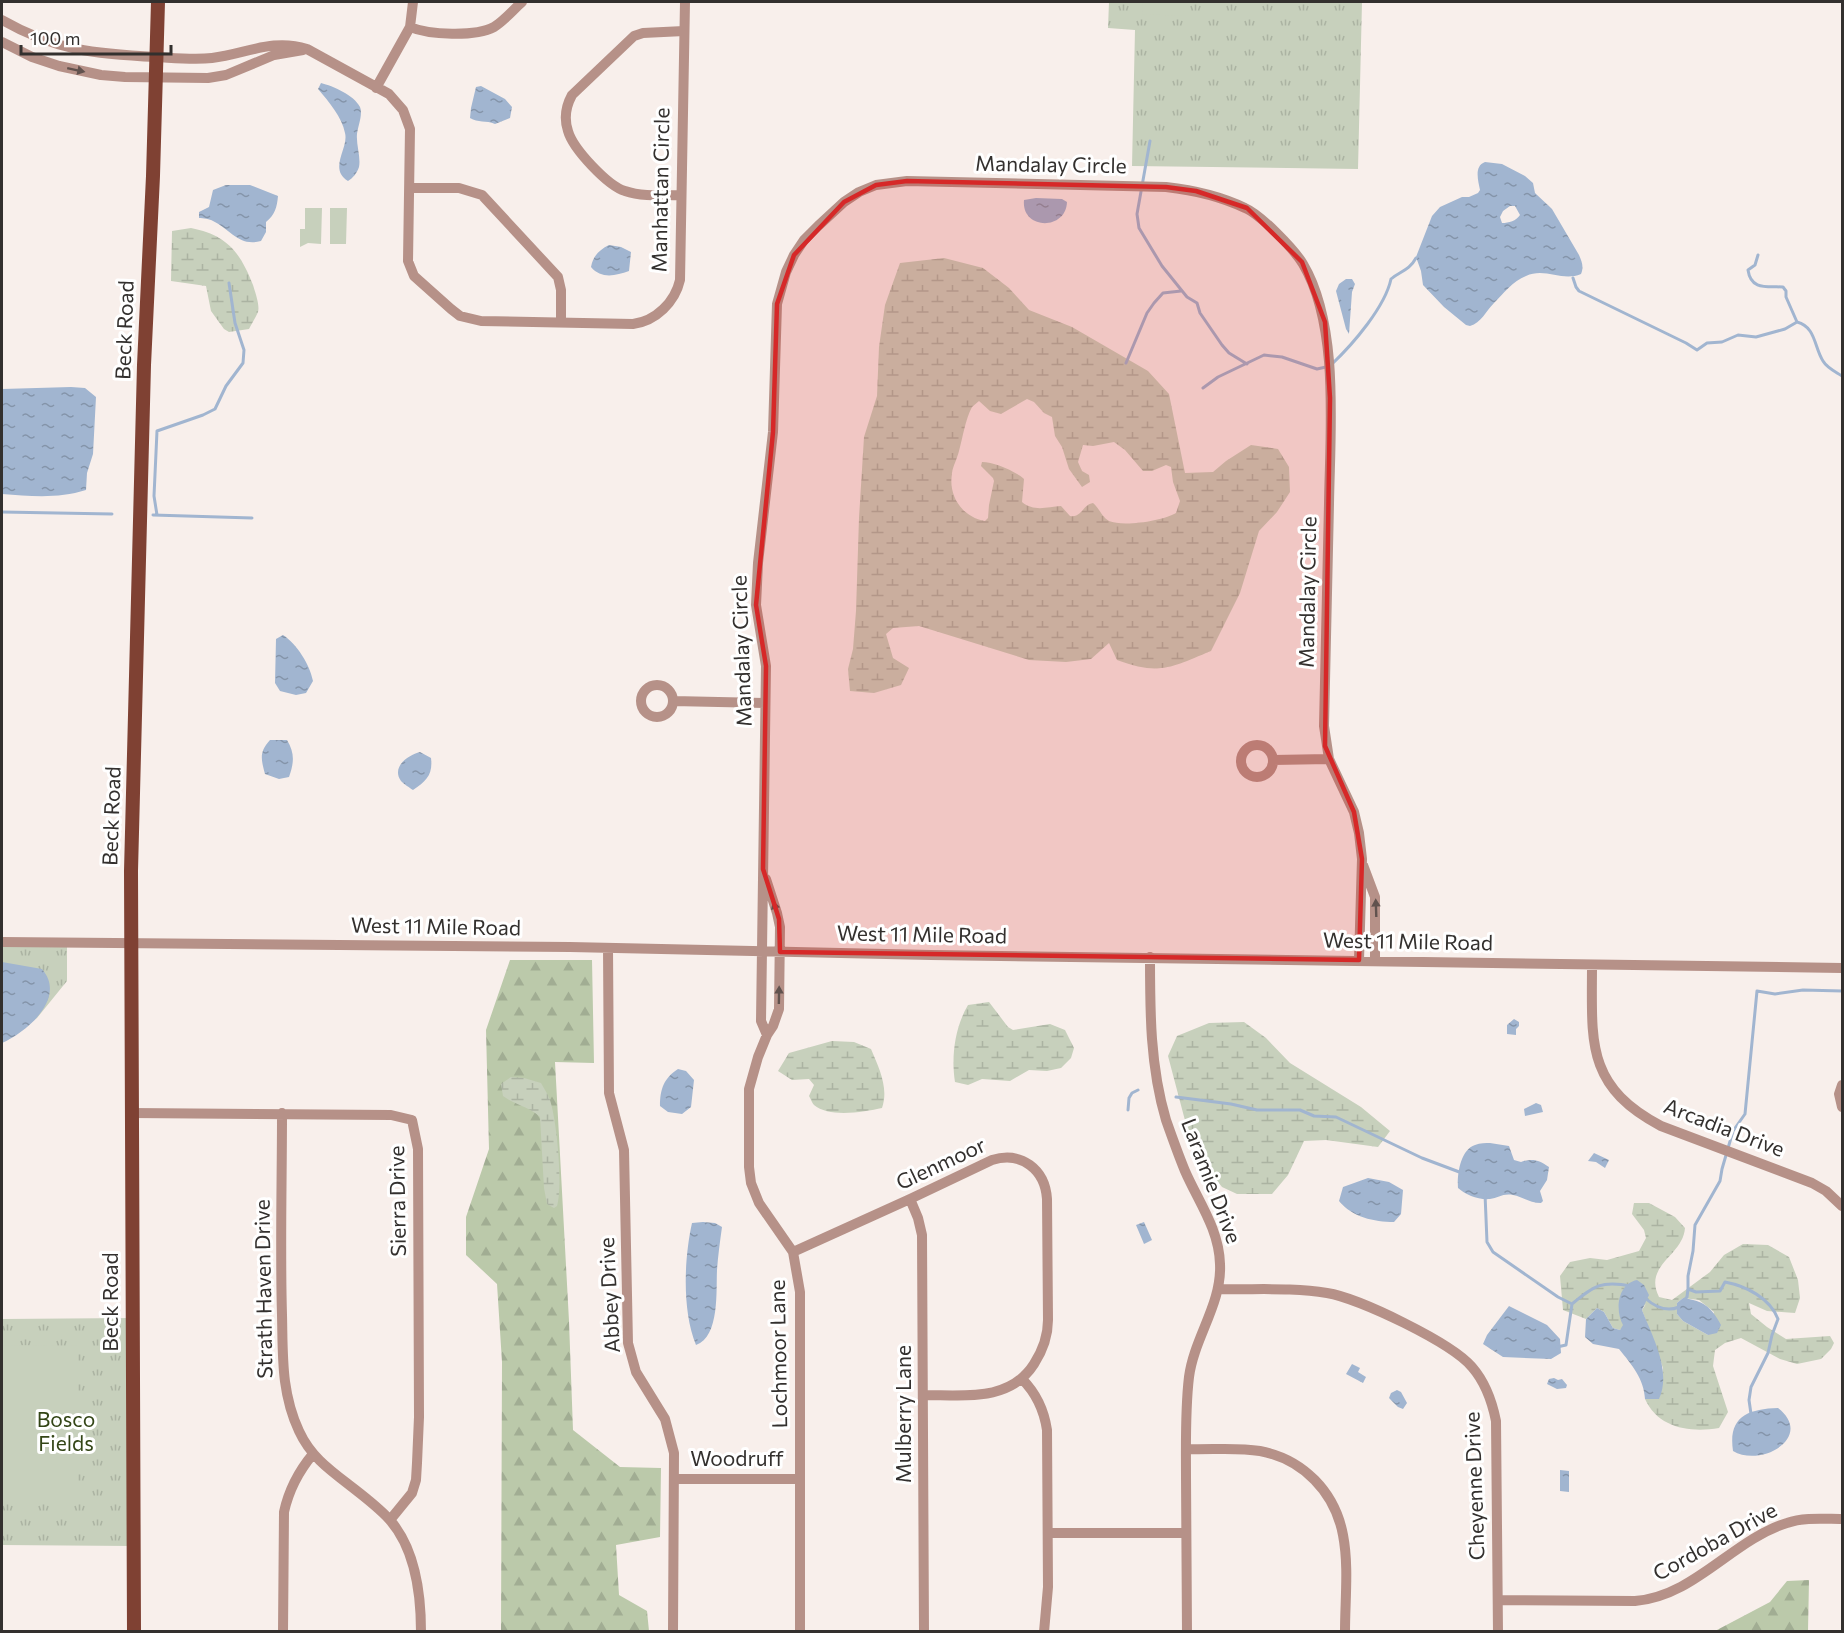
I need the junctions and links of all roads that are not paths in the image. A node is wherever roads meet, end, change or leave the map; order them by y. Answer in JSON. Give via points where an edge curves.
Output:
{"nodes":[{"id":1,"x":158,"y":2,"type":"edge"},
{"id":2,"x":413,"y":2,"type":"edge"},
{"id":3,"x":522,"y":2,"type":"edge"},
{"id":4,"x":685,"y":2,"type":"edge"},
{"id":5,"x":2,"y":20,"type":"edge"},
{"id":6,"x":410,"y":27,"type":"junction"},
{"id":7,"x":684,"y":31,"type":"junction"},
{"id":8,"x":2,"y":42,"type":"edge"},
{"id":9,"x":307,"y":49,"type":"junction"},
{"id":10,"x":250,"y":50,"type":"junction"},
{"id":11,"x":156,"y":57,"type":"junction"},
{"id":12,"x":218,"y":57,"type":"junction"},
{"id":13,"x":252,"y":66,"type":"junction"},
{"id":14,"x":156,"y":76,"type":"junction"},
{"id":15,"x":219,"y":76,"type":"junction"},
{"id":16,"x":376,"y":88,"type":"junction"},
{"id":17,"x":409,"y":188,"type":"junction"},
{"id":18,"x":681,"y":195,"type":"junction"},
{"id":19,"x":561,"y":322,"type":"junction"},
{"id":20,"x":674,"y":701,"type":"dead end"},
{"id":21,"x":765,"y":703,"type":"junction"},
{"id":22,"x":1329,"y":759,"type":"junction"},
{"id":23,"x":1273,"y":760,"type":"dead end"},
{"id":24,"x":1362,"y":859,"type":"junction"},
{"id":25,"x":763,"y":869,"type":"junction"},
{"id":26,"x":2,"y":942,"type":"edge"},
{"id":27,"x":130,"y":943,"type":"junction"},
{"id":28,"x":608,"y":948,"type":"junction"},
{"id":29,"x":762,"y":951,"type":"junction"},
{"id":30,"x":780,"y":952,"type":"junction"},
{"id":31,"x":1150,"y":957,"type":"junction"},
{"id":32,"x":1359,"y":960,"type":"junction"},
{"id":33,"x":1375,"y":960,"type":"junction"},
{"id":34,"x":1592,"y":965,"type":"junction"},
{"id":35,"x":1842,"y":968,"type":"edge"},
{"id":36,"x":767,"y":1035,"type":"junction"},
{"id":37,"x":1842,"y":1085,"type":"edge"},
{"id":38,"x":1842,"y":1107,"type":"edge"},
{"id":39,"x":131,"y":1113,"type":"junction"},
{"id":40,"x":282,"y":1113,"type":"junction"},
{"id":41,"x":910,"y":1199,"type":"junction"},
{"id":42,"x":1841,"y":1200,"type":"edge"},
{"id":43,"x":793,"y":1252,"type":"junction"},
{"id":44,"x":1218,"y":1289,"type":"junction"},
{"id":45,"x":1022,"y":1379,"type":"junction"},
{"id":46,"x":924,"y":1395,"type":"junction"},
{"id":47,"x":1186,"y":1449,"type":"junction"},
{"id":48,"x":313,"y":1454,"type":"junction"},
{"id":49,"x":674,"y":1479,"type":"junction"},
{"id":50,"x":800,"y":1479,"type":"junction"},
{"id":51,"x":1842,"y":1519,"type":"edge"},
{"id":52,"x":390,"y":1520,"type":"junction"},
{"id":53,"x":1048,"y":1533,"type":"junction"},
{"id":54,"x":1186,"y":1533,"type":"junction"},
{"id":55,"x":1498,"y":1600,"type":"junction"},
{"id":56,"x":134,"y":1632,"type":"edge"},
{"id":57,"x":283,"y":1632,"type":"edge"},
{"id":58,"x":421,"y":1632,"type":"edge"},
{"id":59,"x":673,"y":1632,"type":"edge"},
{"id":60,"x":800,"y":1632,"type":"edge"},
{"id":61,"x":924,"y":1632,"type":"edge"},
{"id":62,"x":1044,"y":1632,"type":"edge"},
{"id":63,"x":1187,"y":1632,"type":"edge"},
{"id":64,"x":1345,"y":1632,"type":"edge"},
{"id":65,"x":1498,"y":1632,"type":"edge"}],
"edges":[{"from":1,"to":11,"type":"main road","name":"Beck Road"},
{"from":2,"to":6,"type":"street"},
{"from":3,"to":6,"type":"street","via":[[504,19],[481,32],[421,32]]},
{"from":4,"to":7,"type":"street","name":"Manhattan Circle"},
{"from":5,"to":11,"type":"street","via":[[37,38],[74,50]]},
{"from":6,"to":16,"type":"street"},
{"from":7,"to":18,"type":"street","name":"Manhattan Circle"},
{"from":7,"to":18,"type":"street","via":[[634,36],[572,95],[566,108],[566,129],[573,142],[614,187],[638,194]]},
{"from":8,"to":14,"type":"street","one_way":true,"via":[[59,66],[101,75]]},
{"from":9,"to":10,"type":"street","via":[[279,44]]},
{"from":9,"to":13,"type":"street","via":[[274,55]]},
{"from":9,"to":16,"type":"street","name":"Manhattan Circle"},
{"from":10,"to":12,"type":"street"},
{"from":10,"to":13,"type":"street"},
{"from":11,"to":12,"type":"street"},
{"from":11,"to":14,"type":"main road","name":"Beck Road"},
{"from":12,"to":15,"type":"street"},
{"from":13,"to":15,"type":"street"},
{"from":14,"to":15,"type":"street"},
{"from":14,"to":27,"type":"main road","name":"Beck Road","via":[[144,366]]},
{"from":16,"to":17,"type":"street","name":"Manhattan Circle","via":[[389,94],[408,118]]},
{"from":17,"to":19,"type":"street","via":[[459,188],[482,195],[558,277]]},
{"from":17,"to":19,"type":"street","name":"Manhattan Circle","via":[[410,268],[450,309],[481,321]]},
{"from":18,"to":19,"type":"street","name":"Manhattan Circle","via":[[680,280],[672,300],[643,323]]},
{"from":20,"to":21,"type":"street"},
{"from":21,"to":22,"type":"street","name":"Mandalay Circle","via":[[766,666],[756,605],[773,432],[777,304],[786,272],[804,240],[844,202],[859,192],[890,182],[1166,187],[1196,191],[1247,208],[1281,237],[1302,262],[1325,322],[1330,398],[1324,726]]},
{"from":21,"to":25,"type":"street","name":"Mandalay Circle"},
{"from":22,"to":23,"type":"street"},
{"from":22,"to":24,"type":"street","name":"Mandalay Circle","via":[[1354,812]]},
{"from":24,"to":32,"type":"street","name":"Mandalay Circle"},
{"from":33,"to":24,"type":"street","one_way":true,"via":[[1375,897]]},
{"from":25,"to":29,"type":"street","name":"Mandalay Circle"},
{"from":30,"to":25,"type":"street","name":"Lochmoor Lane","one_way":true,"via":[[779,919]]},
{"from":26,"to":27,"type":"street","name":"West 11 Mile Road"},
{"from":27,"to":28,"type":"street","name":"West 11 Mile Road"},
{"from":27,"to":39,"type":"main road","name":"Beck Road"},
{"from":28,"to":29,"type":"street","name":"West 11 Mile Road"},
{"from":28,"to":49,"type":"street","name":"Abbey Drive","via":[[609,1093],[625,1156],[628,1342],[636,1372],[668,1426]]},
{"from":29,"to":30,"type":"street","name":"West 11 Mile Road"},
{"from":29,"to":36,"type":"street","name":"Mandalay Circle","via":[[761,1021]]},
{"from":30,"to":31,"type":"street","name":"West 11 Mile Road"},
{"from":36,"to":30,"type":"street","name":"Lochmoor Lane","one_way":true,"via":[[779,1013]]},
{"from":31,"to":32,"type":"street","name":"West 11 Mile Road"},
{"from":31,"to":44,"type":"street","name":"Laramie Drive","via":[[1150,1023],[1157,1082],[1185,1171],[1216,1238]]},
{"from":32,"to":33,"type":"street","name":"West 11 Mile Road"},
{"from":33,"to":34,"type":"street","name":"West 11 Mile Road"},
{"from":34,"to":35,"type":"street","name":"West 11 Mile Road"},
{"from":34,"to":42,"type":"street","name":"Arcadia Drive","via":[[1595,1053],[1604,1076],[1624,1102],[1661,1126],[1812,1183]]},
{"from":36,"to":43,"type":"street","name":"Lochmoor Lane","via":[[749,1089],[750,1174],[759,1203]]},
{"from":37,"to":38,"type":"street"},
{"from":39,"to":40,"type":"street","name":"Sierra Drive"},
{"from":39,"to":56,"type":"main road","name":"Beck Road"},
{"from":40,"to":48,"type":"street","name":"Strath Haven Drive","via":[[283,1365],[287,1399]]},
{"from":40,"to":52,"type":"street","name":"Sierra Drive","via":[[391,1115],[412,1120],[415,1131],[416,1480],[412,1493]]},
{"from":41,"to":43,"type":"street","name":"Glenmoor"},
{"from":41,"to":45,"type":"street","name":"Glenmoor","via":[[1002,1157],[1021,1161],[1040,1174],[1047,1199],[1048,1328],[1042,1351]]},
{"from":41,"to":46,"type":"street","name":"Mulberry Lane","via":[[922,1235]]},
{"from":43,"to":50,"type":"street","name":"Lochmoor Lane","via":[[800,1292]]},
{"from":44,"to":47,"type":"street","name":"Laramie Drive","via":[[1191,1363]]},
{"from":44,"to":55,"type":"street","name":"Cheyenne Drive","via":[[1325,1292],[1350,1298],[1445,1346],[1474,1369],[1487,1388],[1496,1421]]},
{"from":45,"to":46,"type":"street","name":"Glenmoor","via":[[986,1395]]},
{"from":45,"to":53,"type":"street","via":[[1036,1396],[1046,1422]]},
{"from":46,"to":61,"type":"street","name":"Mulberry Lane"},
{"from":47,"to":54,"type":"street","name":"Laramie Drive"},
{"from":47,"to":64,"type":"street","via":[[1262,1452],[1293,1463],[1318,1482],[1333,1505],[1345,1549]]},
{"from":48,"to":52,"type":"street","name":"Strath Haven Drive"},
{"from":48,"to":57,"type":"street","via":[[298,1472],[284,1512]]},
{"from":49,"to":50,"type":"street","name":"Woodruff"},
{"from":49,"to":59,"type":"street","name":"Abbey Drive"},
{"from":50,"to":60,"type":"street","name":"Lochmoor Lane"},
{"from":51,"to":55,"type":"street","name":"Cordoba Drive","via":[[1799,1520],[1775,1527],[1687,1584],[1657,1597],[1629,1601]]},
{"from":52,"to":58,"type":"street","name":"Strath Haven Drive","via":[[405,1543],[415,1572]]},
{"from":53,"to":54,"type":"street"},
{"from":53,"to":62,"type":"street"},
{"from":54,"to":63,"type":"street","name":"Laramie Drive"},
{"from":55,"to":65,"type":"street","name":"Cheyenne Drive"}]}
